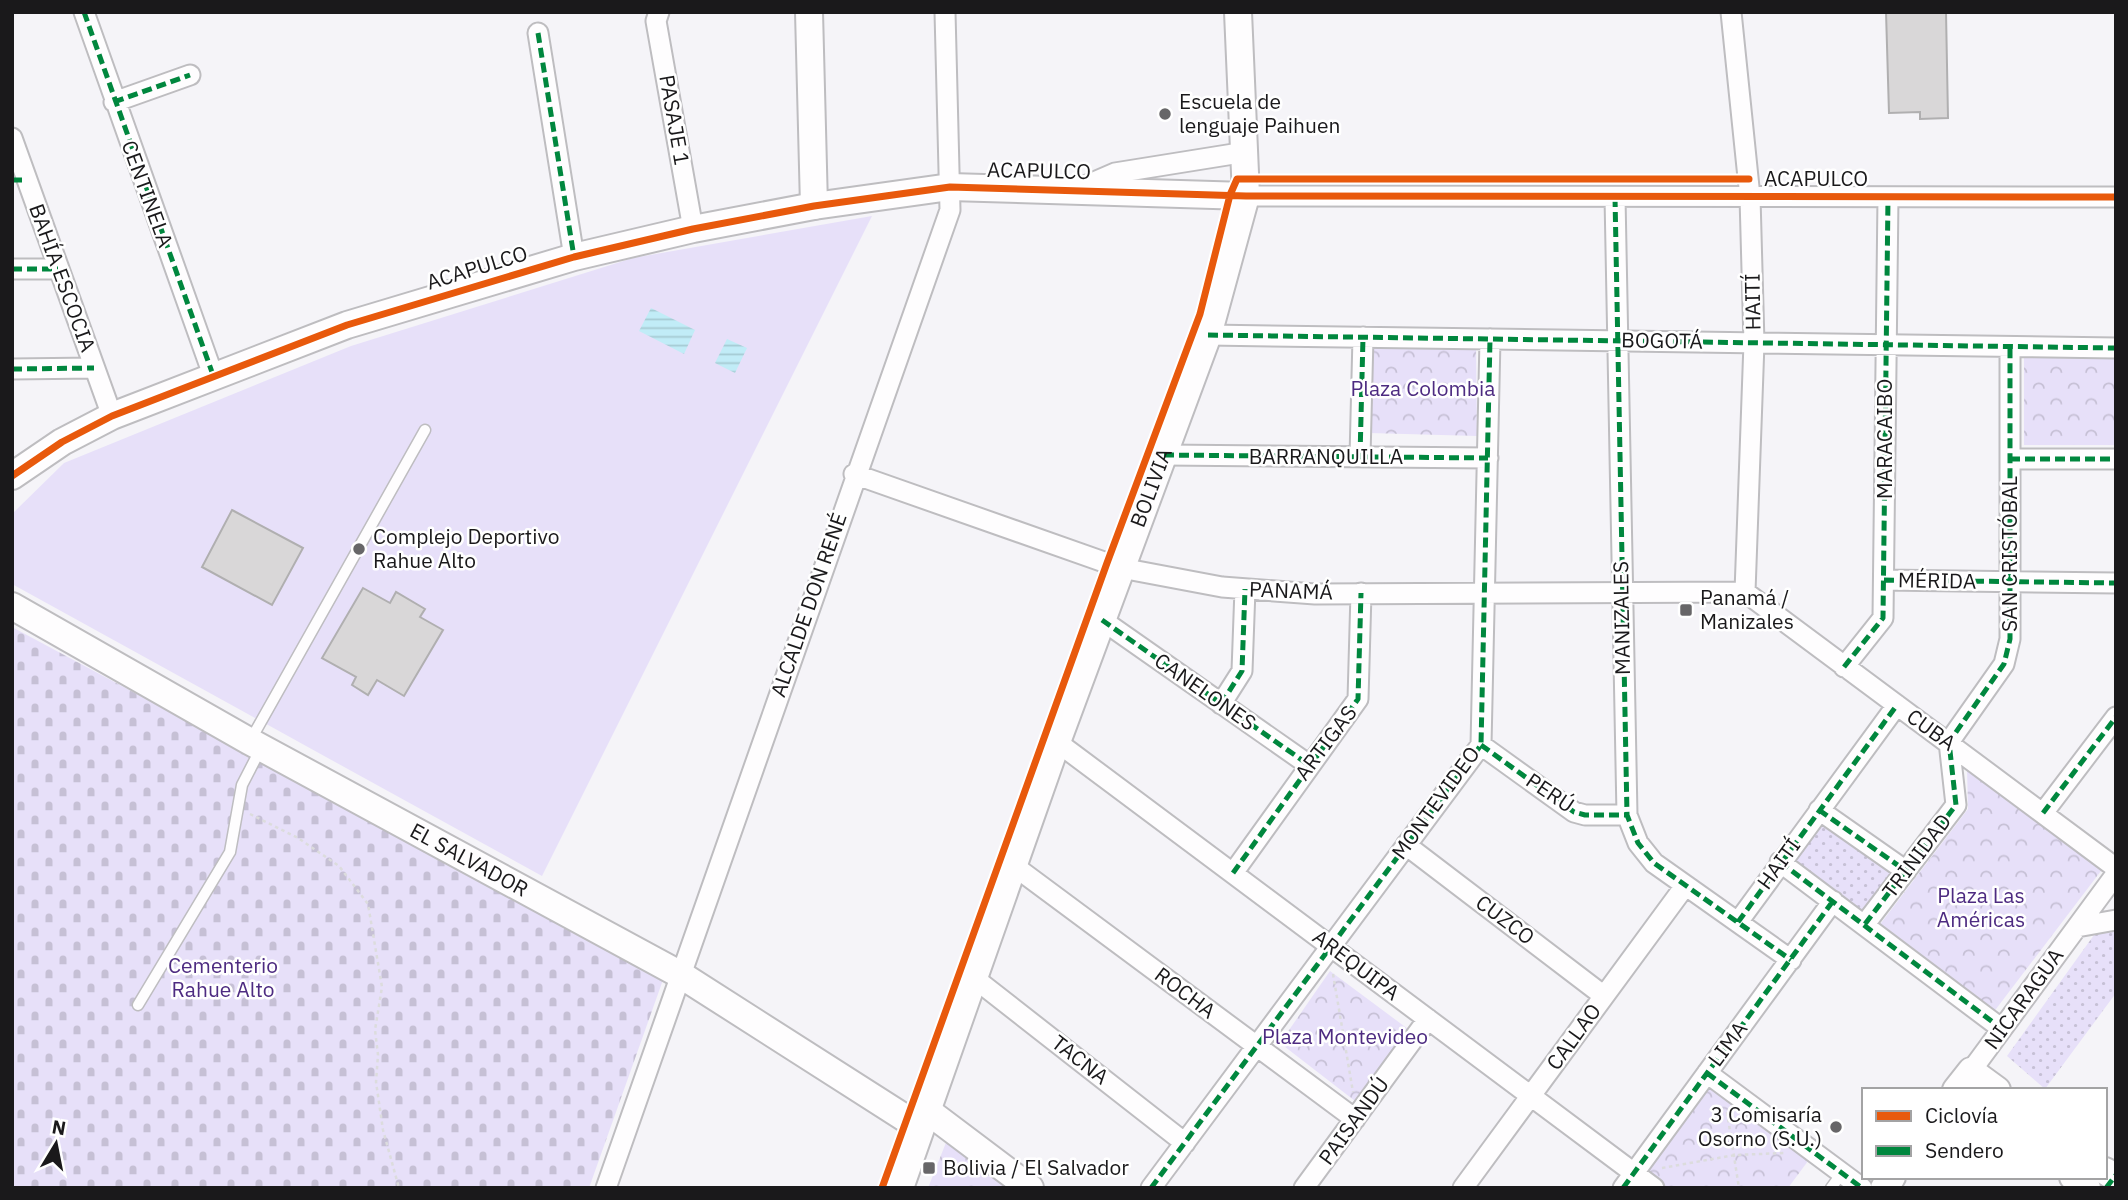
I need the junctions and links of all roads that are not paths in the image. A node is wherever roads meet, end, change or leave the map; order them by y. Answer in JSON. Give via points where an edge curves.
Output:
{"nodes":[{"id":1,"x":85,"y":12,"type":"edge"},
{"id":2,"x":659,"y":12,"type":"edge"},
{"id":3,"x":809,"y":12,"type":"edge"},
{"id":4,"x":945,"y":12,"type":"edge"},
{"id":5,"x":1238,"y":12,"type":"edge"},
{"id":6,"x":1731,"y":12,"type":"edge"},
{"id":7,"x":538,"y":33,"type":"dead end"},
{"id":8,"x":190,"y":75,"type":"dead end"},
{"id":9,"x":114,"y":102,"type":"junction"},
{"id":10,"x":12,"y":138,"type":"edge"},
{"id":11,"x":1246,"y":152,"type":"junction"},
{"id":12,"x":20,"y":180,"type":"edge"},
{"id":13,"x":950,"y":187,"type":"junction"},
{"id":14,"x":1077,"y":189,"type":"junction"},
{"id":15,"x":1246,"y":196,"type":"junction"},
{"id":16,"x":1615,"y":197,"type":"junction"},
{"id":17,"x":1750,"y":197,"type":"junction"},
{"id":18,"x":1888,"y":197,"type":"junction"},
{"id":19,"x":2116,"y":197,"type":"edge"},
{"id":20,"x":814,"y":206,"type":"junction"},
{"id":21,"x":693,"y":229,"type":"junction"},
{"id":22,"x":574,"y":257,"type":"junction"},
{"id":23,"x":12,"y":269,"type":"edge"},
{"id":24,"x":58,"y":269,"type":"junction"},
{"id":25,"x":1208,"y":335,"type":"junction"},
{"id":26,"x":1363,"y":337,"type":"junction"},
{"id":27,"x":1490,"y":339,"type":"junction"},
{"id":28,"x":1617,"y":341,"type":"junction"},
{"id":29,"x":1754,"y":343,"type":"junction"},
{"id":30,"x":1885,"y":345,"type":"junction"},
{"id":31,"x":2010,"y":347,"type":"junction"},
{"id":32,"x":2116,"y":348,"type":"edge"},
{"id":33,"x":94,"y":368,"type":"junction"},
{"id":34,"x":12,"y":369,"type":"edge"},
{"id":35,"x":213,"y":375,"type":"junction"},
{"id":36,"x":112,"y":416,"type":"junction"},
{"id":37,"x":425,"y":430,"type":"dead end"},
{"id":38,"x":1164,"y":455,"type":"junction"},
{"id":39,"x":1360,"y":457,"type":"junction"},
{"id":40,"x":1488,"y":458,"type":"junction"},
{"id":41,"x":2010,"y":459,"type":"junction"},
{"id":42,"x":2116,"y":459,"type":"edge"},
{"id":43,"x":854,"y":474,"type":"junction"},
{"id":44,"x":12,"y":476,"type":"edge"},
{"id":45,"x":1121,"y":568,"type":"junction"},
{"id":46,"x":1884,"y":580,"type":"junction"},
{"id":47,"x":2011,"y":582,"type":"junction"},
{"id":48,"x":2116,"y":583,"type":"edge"},
{"id":49,"x":1245,"y":590,"type":"junction"},
{"id":50,"x":1621,"y":591,"type":"junction"},
{"id":51,"x":1745,"y":592,"type":"junction"},
{"id":52,"x":1361,"y":593,"type":"junction"},
{"id":53,"x":1485,"y":593,"type":"junction"},
{"id":54,"x":12,"y":606,"type":"edge"},
{"id":55,"x":1102,"y":620,"type":"junction"},
{"id":56,"x":1844,"y":667,"type":"junction"},
{"id":57,"x":1221,"y":704,"type":"junction"},
{"id":58,"x":1897,"y":705,"type":"junction"},
{"id":59,"x":2116,"y":717,"type":"edge"},
{"id":60,"x":1057,"y":742,"type":"junction"},
{"id":61,"x":1949,"y":742,"type":"junction"},
{"id":62,"x":256,"y":744,"type":"junction"},
{"id":63,"x":1481,"y":746,"type":"junction"},
{"id":64,"x":1309,"y":765,"type":"junction"},
{"id":65,"x":1819,"y":810,"type":"junction"},
{"id":66,"x":2043,"y":813,"type":"junction"},
{"id":67,"x":1627,"y":815,"type":"junction"},
{"id":68,"x":1406,"y":845,"type":"junction"},
{"id":69,"x":1780,"y":862,"type":"junction"},
{"id":70,"x":1014,"y":866,"type":"junction"},
{"id":71,"x":2116,"y":868,"type":"edge"},
{"id":72,"x":1906,"y":871,"type":"junction"},
{"id":73,"x":1233,"y":873,"type":"junction"},
{"id":74,"x":2116,"y":874,"type":"edge"},
{"id":75,"x":1685,"y":886,"type":"junction"},
{"id":76,"x":1833,"y":901,"type":"junction"},
{"id":77,"x":2116,"y":920,"type":"edge"},
{"id":78,"x":1738,"y":922,"type":"junction"},
{"id":79,"x":1865,"y":925,"type":"junction"},
{"id":80,"x":2077,"y":927,"type":"junction"},
{"id":81,"x":1331,"y":947,"type":"junction"},
{"id":82,"x":1791,"y":960,"type":"junction"},
{"id":83,"x":681,"y":975,"type":"junction"},
{"id":84,"x":974,"y":978,"type":"junction"},
{"id":85,"x":1604,"y":996,"type":"junction"},
{"id":86,"x":138,"y":1005,"type":"dead end"},
{"id":87,"x":1428,"y":1019,"type":"junction"},
{"id":88,"x":2002,"y":1029,"type":"junction"},
{"id":89,"x":1257,"y":1046,"type":"junction"},
{"id":90,"x":1714,"y":1079,"type":"junction"},
{"id":91,"x":1964,"y":1080,"type":"edge"},
{"id":92,"x":1990,"y":1088,"type":"edge"},
{"id":93,"x":1531,"y":1096,"type":"junction"},
{"id":94,"x":922,"y":1118,"type":"junction"},
{"id":95,"x":1355,"y":1119,"type":"junction"},
{"id":96,"x":1185,"y":1143,"type":"junction"},
{"id":97,"x":1629,"y":1180,"type":"edge"},
{"id":98,"x":1836,"y":1180,"type":"edge"},
{"id":99,"x":606,"y":1188,"type":"edge"},
{"id":100,"x":900,"y":1188,"type":"edge"},
{"id":101,"x":1030,"y":1188,"type":"edge"},
{"id":102,"x":1150,"y":1188,"type":"edge"},
{"id":103,"x":1304,"y":1188,"type":"edge"},
{"id":104,"x":1463,"y":1188,"type":"edge"},
{"id":105,"x":1654,"y":1188,"type":"edge"},
{"id":106,"x":1862,"y":1188,"type":"edge"}],
"edges":[{"from":1,"to":9,"type":"street","name":"CENTINELA"},
{"from":2,"to":21,"type":"street","name":"PASAJE 1","via":[[656,21]]},
{"from":3,"to":20,"type":"street"},
{"from":4,"to":13,"type":"street","name":"ALCALDE DON RENÉ"},
{"from":5,"to":11,"type":"street","name":"BOLIVIA"},
{"from":6,"to":17,"type":"street","name":"HAITÍ"},
{"from":7,"to":22,"type":"street"},
{"from":8,"to":9,"type":"street"},
{"from":9,"to":35,"type":"street","name":"CENTINELA"},
{"from":10,"to":12,"type":"street","name":"BAHÍA ESCOCIA"},
{"from":11,"to":14,"type":"street","name":"ACAPULCO","via":[[1115,173]]},
{"from":11,"to":15,"type":"street","name":"BOLIVIA"},
{"from":12,"to":24,"type":"street","name":"BAHÍA ESCOCIA"},
{"from":13,"to":14,"type":"street","name":"ACAPULCO"},
{"from":13,"to":20,"type":"street","name":"ACAPULCO"},
{"from":13,"to":43,"type":"street","name":"ALCALDE DON RENÉ","via":[[950,210]]},
{"from":14,"to":15,"type":"street","name":"ACAPULCO"},
{"from":15,"to":16,"type":"street","name":"ACAPULCO"},
{"from":15,"to":25,"type":"street","name":"BOLIVIA"},
{"from":16,"to":17,"type":"street","name":"ACAPULCO"},
{"from":16,"to":28,"type":"street","name":"MANIZALES"},
{"from":17,"to":18,"type":"street","name":"ACAPULCO"},
{"from":17,"to":29,"type":"street","name":"HAITÍ"},
{"from":18,"to":19,"type":"street","name":"ACAPULCO"},
{"from":18,"to":30,"type":"street","name":"MARACAIBO"},
{"from":20,"to":21,"type":"street","name":"ACAPULCO"},
{"from":21,"to":22,"type":"street","name":"ACAPULCO"},
{"from":22,"to":35,"type":"street","name":"ACAPULCO","via":[[347,325]]},
{"from":23,"to":24,"type":"street"},
{"from":24,"to":33,"type":"street","name":"BAHÍA ESCOCIA"},
{"from":25,"to":26,"type":"street","name":"BOGOTÁ"},
{"from":25,"to":38,"type":"street","name":"BOLIVIA"},
{"from":26,"to":27,"type":"street","name":"BOGOTÁ"},
{"from":26,"to":39,"type":"street"},
{"from":27,"to":28,"type":"street","name":"BOGOTÁ"},
{"from":27,"to":40,"type":"street","name":"MONTEVIDEO"},
{"from":28,"to":29,"type":"street","name":"BOGOTÁ"},
{"from":28,"to":50,"type":"street","name":"MANIZALES"},
{"from":29,"to":30,"type":"street","name":"BOGOTÁ"},
{"from":29,"to":51,"type":"street","name":"HAITÍ"},
{"from":30,"to":31,"type":"street","name":"BOGOTÁ"},
{"from":30,"to":46,"type":"street","name":"MARACAIBO"},
{"from":31,"to":32,"type":"street","name":"BOGOTÁ"},
{"from":31,"to":41,"type":"street","name":"SAN CRISTÓBAL"},
{"from":33,"to":34,"type":"street"},
{"from":33,"to":36,"type":"street","name":"BAHÍA ESCOCIA"},
{"from":35,"to":36,"type":"street","name":"ACAPULCO"},
{"from":36,"to":44,"type":"street","name":"ACAPULCO"},
{"from":37,"to":62,"type":"lane"},
{"from":38,"to":39,"type":"street","name":"BARRANQUILLA"},
{"from":38,"to":45,"type":"street","name":"BOLIVIA"},
{"from":39,"to":40,"type":"street","name":"BARRANQUILLA"},
{"from":40,"to":53,"type":"street","name":"MONTEVIDEO"},
{"from":41,"to":42,"type":"street"},
{"from":41,"to":47,"type":"street","name":"SAN CRISTÓBAL"},
{"from":43,"to":45,"type":"street","name":"PANAMÁ"},
{"from":43,"to":83,"type":"street","name":"ALCALDE DON RENÉ"},
{"from":45,"to":49,"type":"street","name":"PANAMÁ"},
{"from":45,"to":55,"type":"street","name":"BOLIVIA"},
{"from":46,"to":47,"type":"street","name":"MÉRIDA"},
{"from":46,"to":56,"type":"street","name":"MARACAIBO","via":[[1883,618]]},
{"from":47,"to":48,"type":"street","name":"MÉRIDA"},
{"from":47,"to":61,"type":"street","name":"SAN CRISTÓBAL","via":[[2010,639],[2004,664]]},
{"from":49,"to":52,"type":"street","name":"PANAMÁ"},
{"from":49,"to":57,"type":"street","via":[[1242,671]]},
{"from":50,"to":51,"type":"street","name":"PANAMÁ"},
{"from":50,"to":53,"type":"street","name":"PANAMÁ"},
{"from":50,"to":67,"type":"street","name":"MANIZALES"},
{"from":51,"to":56,"type":"street","name":"CUBA"},
{"from":52,"to":53,"type":"street","name":"PANAMÁ"},
{"from":52,"to":64,"type":"street","name":"ARTIGAS","via":[[1358,699]]},
{"from":53,"to":63,"type":"street","name":"MONTEVIDEO"},
{"from":54,"to":62,"type":"street","name":"EL SALVADOR"},
{"from":55,"to":57,"type":"street","name":"CANELONES"},
{"from":55,"to":60,"type":"street","name":"BOLIVIA"},
{"from":56,"to":58,"type":"street","name":"CUBA"},
{"from":57,"to":64,"type":"street","name":"CANELONES"},
{"from":58,"to":61,"type":"street","name":"CUBA"},
{"from":58,"to":65,"type":"street","name":"HAITÍ"},
{"from":59,"to":66,"type":"street"},
{"from":60,"to":70,"type":"street","name":"BOLIVIA"},
{"from":60,"to":73,"type":"street","name":"AREQUIPA"},
{"from":61,"to":66,"type":"street","name":"CUBA"},
{"from":61,"to":72,"type":"street","name":"TRINIDAD","via":[[1956,804]]},
{"from":62,"to":83,"type":"street","name":"EL SALVADOR"},
{"from":62,"to":86,"type":"lane","via":[[242,785],[230,852]]},
{"from":63,"to":67,"type":"street","name":"PERÚ","via":[[1574,812]]},
{"from":63,"to":68,"type":"street","name":"MONTEVIDEO"},
{"from":64,"to":73,"type":"street","name":"ARTIGAS"},
{"from":65,"to":69,"type":"street","name":"HAITÍ"},
{"from":65,"to":72,"type":"street"},
{"from":66,"to":71,"type":"street","name":"CUBA"},
{"from":67,"to":75,"type":"street","name":"MANIZALES","via":[[1645,854]]},
{"from":68,"to":81,"type":"street","name":"MONTEVIDEO"},
{"from":68,"to":85,"type":"street","name":"CUZCO"},
{"from":69,"to":76,"type":"street"},
{"from":69,"to":78,"type":"street","name":"HAITÍ"},
{"from":70,"to":84,"type":"street","name":"BOLIVIA"},
{"from":70,"to":89,"type":"street","name":"ROCHA"},
{"from":72,"to":79,"type":"street","name":"TRINIDAD"},
{"from":73,"to":81,"type":"street","name":"AREQUIPA"},
{"from":74,"to":80,"type":"street","name":"NICARAGUA"},
{"from":75,"to":78,"type":"street","name":"MANIZALES"},
{"from":75,"to":85,"type":"street","name":"CALLAO"},
{"from":76,"to":79,"type":"street"},
{"from":76,"to":82,"type":"street","name":"LIMA"},
{"from":77,"to":80,"type":"street","name":"NICARAGUA"},
{"from":78,"to":82,"type":"street","name":"MANIZALES"},
{"from":79,"to":88,"type":"street"},
{"from":80,"to":88,"type":"street","name":"NICARAGUA"},
{"from":81,"to":87,"type":"street","name":"AREQUIPA"},
{"from":81,"to":89,"type":"street","name":"MONTEVIDEO"},
{"from":82,"to":90,"type":"street","name":"LIMA"},
{"from":83,"to":94,"type":"street","name":"EL SALVADOR"},
{"from":83,"to":99,"type":"street","name":"ALCALDE DON RENÉ"},
{"from":84,"to":94,"type":"street","name":"BOLIVIA"},
{"from":84,"to":96,"type":"street","name":"TACNA"},
{"from":85,"to":93,"type":"street","name":"CALLAO"},
{"from":87,"to":93,"type":"street","name":"AREQUIPA"},
{"from":87,"to":95,"type":"street","name":"PAISANDÚ"},
{"from":88,"to":91,"type":"street","name":"NICARAGUA"},
{"from":89,"to":95,"type":"street","name":"ROCHA"},
{"from":89,"to":96,"type":"street","name":"MONTEVIDEO"},
{"from":90,"to":97,"type":"street","name":"LIMA"},
{"from":90,"to":98,"type":"street","via":[[1814,1152]]},
{"from":91,"to":92,"type":"street"},
{"from":93,"to":97,"type":"street","name":"AREQUIPA"},
{"from":93,"to":104,"type":"street","name":"CALLAO"},
{"from":94,"to":100,"type":"street","name":"BOLIVIA"},
{"from":94,"to":101,"type":"street","name":"EL SALVADOR"},
{"from":95,"to":103,"type":"street","name":"PAISANDÚ"},
{"from":96,"to":102,"type":"street","name":"MONTEVIDEO"},
{"from":97,"to":105,"type":"street","name":"AREQUIPA"},
{"from":98,"to":106,"type":"street"}]}
